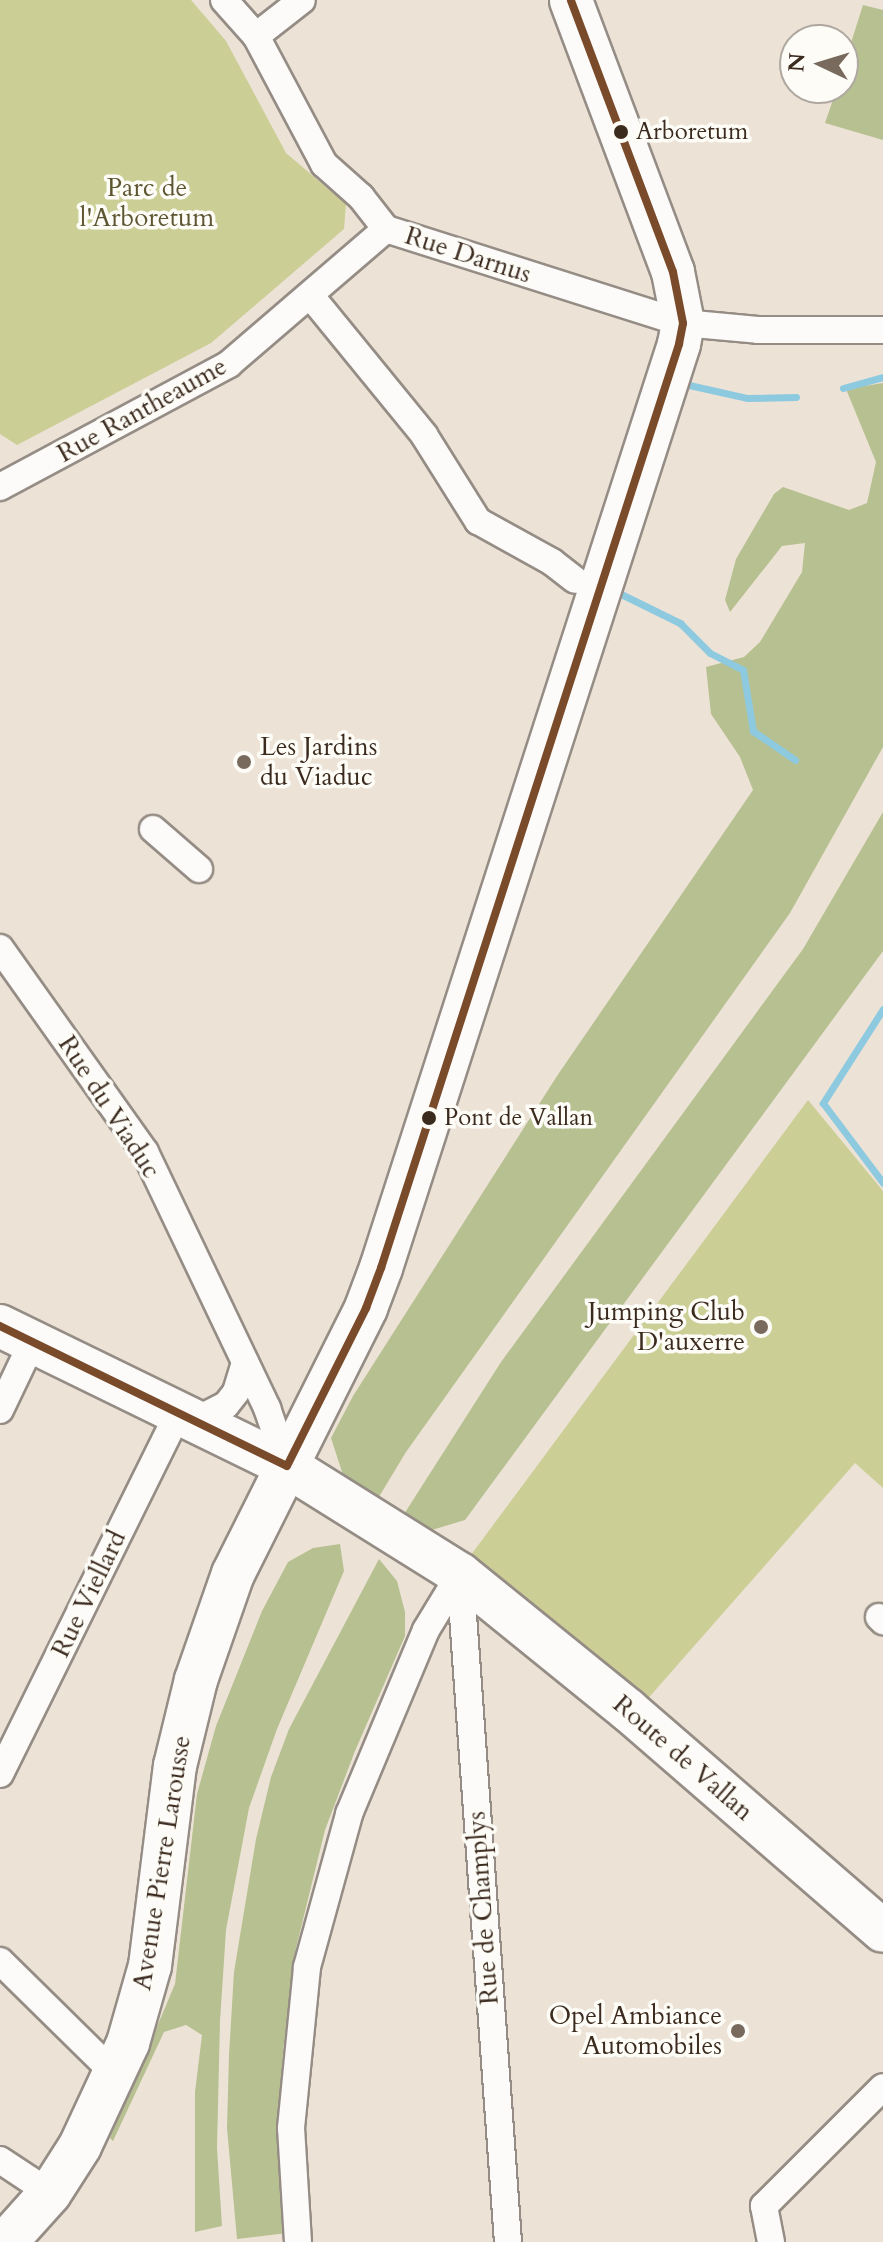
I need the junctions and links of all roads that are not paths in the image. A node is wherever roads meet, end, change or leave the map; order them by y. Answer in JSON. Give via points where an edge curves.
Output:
{"nodes":[{"id":1,"x":224,"y":0,"type":"edge"},
{"id":2,"x":302,"y":0,"type":"edge"},
{"id":3,"x":571,"y":0,"type":"edge"},
{"id":4,"x":256,"y":36,"type":"junction"},
{"id":5,"x":386,"y":229,"type":"junction"},
{"id":6,"x":310,"y":295,"type":"junction"},
{"id":7,"x":683,"y":323,"type":"junction"},
{"id":8,"x":883,"y":330,"type":"edge"},
{"id":9,"x":0,"y":487,"type":"edge"},
{"id":10,"x":575,"y":580,"type":"dead end"},
{"id":11,"x":153,"y":829,"type":"dead end"},
{"id":12,"x":199,"y":869,"type":"dead end"},
{"id":13,"x":0,"y":948,"type":"edge"},
{"id":14,"x":16,"y":1334,"type":"edge"},
{"id":15,"x":245,"y":1362,"type":"junction"},
{"id":16,"x":0,"y":1410,"type":"edge"},
{"id":17,"x":313,"y":1414,"type":"junction"},
{"id":18,"x":188,"y":1420,"type":"junction"},
{"id":19,"x":287,"y":1466,"type":"junction"},
{"id":20,"x":334,"y":1498,"type":"junction"},
{"id":21,"x":470,"y":1581,"type":"junction"},
{"id":22,"x":0,"y":1774,"type":"edge"},
{"id":23,"x":883,"y":1931,"type":"edge"},
{"id":24,"x":0,"y":1961,"type":"edge"},
{"id":25,"x":115,"y":2074,"type":"junction"},
{"id":26,"x":879,"y":2099,"type":"edge"},
{"id":27,"x":0,"y":2160,"type":"edge"},
{"id":28,"x":50,"y":2193,"type":"junction"},
{"id":29,"x":6,"y":2242,"type":"edge"},
{"id":30,"x":298,"y":2242,"type":"edge"},
{"id":31,"x":508,"y":2242,"type":"edge"},
{"id":32,"x":771,"y":2242,"type":"edge"}],
"edges":[{"from":1,"to":4,"type":"street","name":"Rue Darnus"},
{"from":2,"to":4,"type":"street"},
{"from":3,"to":7,"type":"main road","via":[[673,272]]},
{"from":4,"to":5,"type":"street","name":"Rue Darnus","via":[[324,164]]},
{"from":5,"to":6,"type":"street","name":"Rue Rantheaume"},
{"from":5,"to":7,"type":"street","name":"Rue Darnus"},
{"from":6,"to":9,"type":"street","name":"Rue Rantheaume","via":[[229,364]]},
{"from":6,"to":10,"type":"street","via":[[424,435],[478,521]]},
{"from":7,"to":8,"type":"street","name":"Rue Darnus","via":[[758,330]]},
{"from":7,"to":17,"type":"main road","name":"Avenue Pierre Larousse","via":[[647,453],[381,1268]]},
{"from":11,"to":12,"type":"street"},
{"from":13,"to":15,"type":"street","name":"Rue du Viaduc","via":[[145,1152]]},
{"from":14,"to":16,"type":"street"},
{"from":14,"to":18,"type":"main road","name":"Route de Vallan"},
{"from":15,"to":18,"type":"street","via":[[226,1405]]},
{"from":15,"to":19,"type":"street","name":"Rue du Viaduc"},
{"from":17,"to":19,"type":"main road","name":"Avenue Pierre Larousse"},
{"from":17,"to":20,"type":"main road","via":[[322,1468]]},
{"from":18,"to":19,"type":"main road","name":"Route de Vallan"},
{"from":18,"to":22,"type":"street","name":"Rue Viellard"},
{"from":19,"to":20,"type":"main road","name":"Route de Vallan"},
{"from":19,"to":25,"type":"main road","name":"Avenue Pierre Larousse","via":[[233,1574],[183,1723],[150,1966]]},
{"from":20,"to":21,"type":"main road","name":"Route de Vallan"},
{"from":21,"to":23,"type":"main road","name":"Route de Vallan"},
{"from":21,"to":30,"type":"street","via":[[426,1630],[349,1814],[307,1967],[291,2128]]},
{"from":21,"to":31,"type":"street","name":"Rue de Champlys"},
{"from":24,"to":25,"type":"street"},
{"from":25,"to":28,"type":"main road","name":"Avenue Pierre Larousse"},
{"from":26,"to":32,"type":"street","via":[[764,2206]]},
{"from":27,"to":28,"type":"street"},
{"from":28,"to":29,"type":"main road","name":"Avenue Pierre Larousse"}]}
